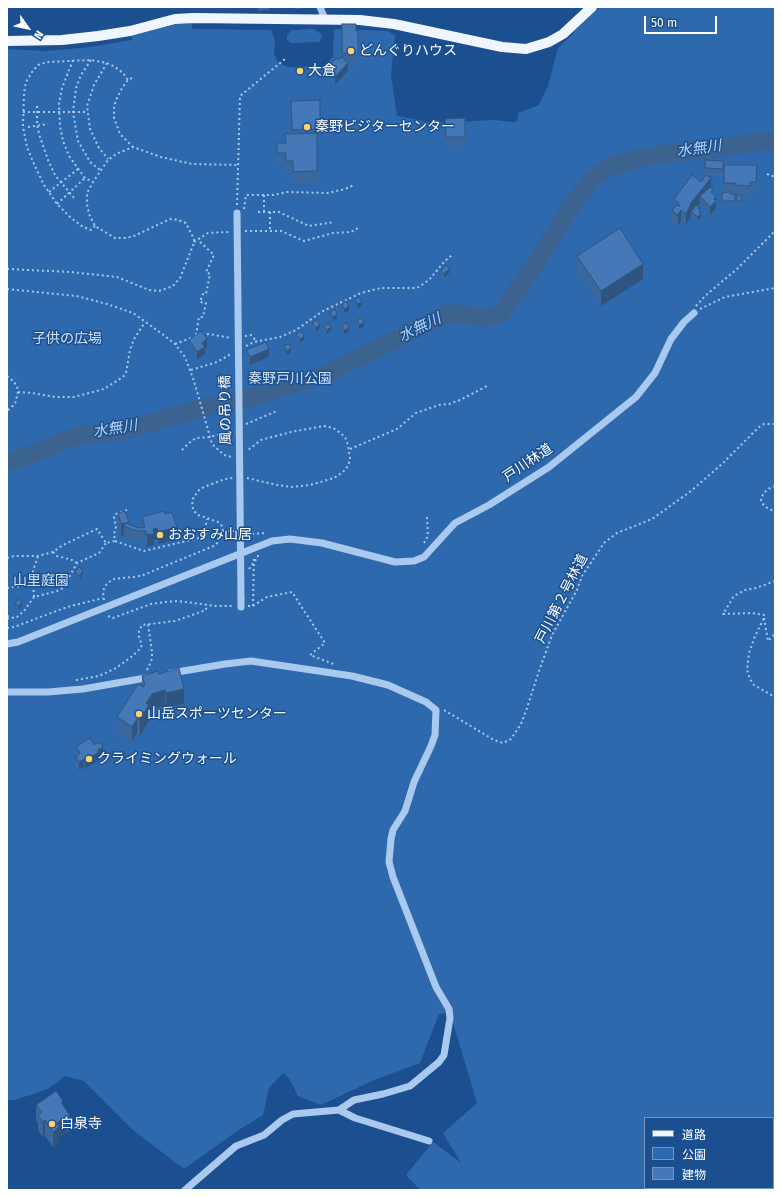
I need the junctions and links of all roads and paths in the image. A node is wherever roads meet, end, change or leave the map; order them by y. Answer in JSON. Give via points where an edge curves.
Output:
{"nodes":[{"id":1,"x":320,"y":7,"type":"edge"},
{"id":2,"x":592,"y":7,"type":"edge"},
{"id":3,"x":325,"y":19,"type":"junction"},
{"id":4,"x":7,"y":41,"type":"edge"},
{"id":5,"x":285,"y":59,"type":"dead end"},
{"id":6,"x":73,"y":60,"type":"junction"},
{"id":7,"x":91,"y":60,"type":"junction"},
{"id":8,"x":107,"y":63,"type":"junction"},
{"id":9,"x":132,"y":78,"type":"dead end"},
{"id":10,"x":128,"y":80,"type":"junction"},
{"id":11,"x":37,"y":106,"type":"dead end"},
{"id":12,"x":22,"y":112,"type":"junction"},
{"id":13,"x":37,"y":112,"type":"junction"},
{"id":14,"x":59,"y":112,"type":"junction"},
{"id":15,"x":73,"y":112,"type":"junction"},
{"id":16,"x":88,"y":112,"type":"junction"},
{"id":17,"x":48,"y":124,"type":"dead end"},
{"id":18,"x":37,"y":126,"type":"junction"},
{"id":19,"x":28,"y":127,"type":"dead end"},
{"id":20,"x":133,"y":147,"type":"junction"},
{"id":21,"x":108,"y":160,"type":"junction"},
{"id":22,"x":238,"y":165,"type":"junction"},
{"id":23,"x":78,"y":169,"type":"junction"},
{"id":24,"x":101,"y":170,"type":"junction"},
{"id":25,"x":767,"y":174,"type":"dead end"},
{"id":26,"x":775,"y":177,"type":"edge"},
{"id":27,"x":85,"y":178,"type":"junction"},
{"id":28,"x":60,"y":182,"type":"junction"},
{"id":29,"x":93,"y":182,"type":"junction"},
{"id":30,"x":354,"y":185,"type":"dead end"},
{"id":31,"x":49,"y":192,"type":"junction"},
{"id":32,"x":68,"y":193,"type":"junction"},
{"id":33,"x":264,"y":195,"type":"junction"},
{"id":34,"x":74,"y":198,"type":"dead end"},
{"id":35,"x":57,"y":204,"type":"junction"},
{"id":36,"x":258,"y":212,"type":"dead end"},
{"id":37,"x":264,"y":212,"type":"junction"},
{"id":38,"x":270,"y":212,"type":"junction"},
{"id":39,"x":237,"y":213,"type":"dead end"},
{"id":40,"x":334,"y":222,"type":"dead end"},
{"id":41,"x":95,"y":226,"type":"junction"},
{"id":42,"x":358,"y":228,"type":"dead end"},
{"id":43,"x":270,"y":230,"type":"junction"},
{"id":44,"x":234,"y":231,"type":"dead end"},
{"id":45,"x":241,"y":231,"type":"dead end"},
{"id":46,"x":775,"y":231,"type":"edge"},
{"id":47,"x":198,"y":240,"type":"junction"},
{"id":48,"x":194,"y":242,"type":"junction"},
{"id":49,"x":453,"y":254,"type":"dead end"},
{"id":50,"x":7,"y":269,"type":"edge"},
{"id":51,"x":775,"y":288,"type":"edge"},
{"id":52,"x":7,"y":289,"type":"edge"},
{"id":53,"x":692,"y":314,"type":"junction"},
{"id":54,"x":145,"y":322,"type":"junction"},
{"id":55,"x":196,"y":335,"type":"junction"},
{"id":56,"x":242,"y":337,"type":"dead end"},
{"id":57,"x":235,"y":338,"type":"dead end"},
{"id":58,"x":256,"y":342,"type":"junction"},
{"id":59,"x":175,"y":344,"type":"junction"},
{"id":60,"x":240,"y":349,"type":"dead end"},
{"id":61,"x":234,"y":352,"type":"dead end"},
{"id":62,"x":190,"y":370,"type":"junction"},
{"id":63,"x":7,"y":376,"type":"edge"},
{"id":64,"x":488,"y":385,"type":"dead end"},
{"id":65,"x":18,"y":392,"type":"junction"},
{"id":66,"x":277,"y":411,"type":"dead end"},
{"id":67,"x":7,"y":412,"type":"edge"},
{"id":68,"x":205,"y":423,"type":"dead end"},
{"id":69,"x":775,"y":424,"type":"edge"},
{"id":70,"x":244,"y":425,"type":"dead end"},
{"id":71,"x":232,"y":430,"type":"dead end"},
{"id":72,"x":182,"y":450,"type":"dead end"},
{"id":73,"x":350,"y":450,"type":"dead end"},
{"id":74,"x":775,"y":486,"type":"edge"},
{"id":75,"x":127,"y":510,"type":"dead end"},
{"id":76,"x":775,"y":512,"type":"edge"},
{"id":77,"x":427,"y":517,"type":"dead end"},
{"id":78,"x":207,"y":519,"type":"dead end"},
{"id":79,"x":272,"y":533,"type":"dead end"},
{"id":80,"x":247,"y":534,"type":"dead end"},
{"id":81,"x":115,"y":541,"type":"junction"},
{"id":82,"x":106,"y":543,"type":"junction"},
{"id":83,"x":424,"y":544,"type":"dead end"},
{"id":84,"x":255,"y":548,"type":"junction"},
{"id":85,"x":53,"y":552,"type":"junction"},
{"id":86,"x":38,"y":556,"type":"junction"},
{"id":87,"x":7,"y":558,"type":"edge"},
{"id":88,"x":76,"y":563,"type":"junction"},
{"id":89,"x":254,"y":564,"type":"junction"},
{"id":90,"x":248,"y":571,"type":"dead end"},
{"id":91,"x":33,"y":580,"type":"junction"},
{"id":92,"x":775,"y":582,"type":"edge"},
{"id":93,"x":7,"y":588,"type":"edge"},
{"id":94,"x":34,"y":597,"type":"junction"},
{"id":95,"x":103,"y":598,"type":"dead end"},
{"id":96,"x":243,"y":603,"type":"junction"},
{"id":97,"x":206,"y":604,"type":"junction"},
{"id":98,"x":253,"y":606,"type":"junction"},
{"id":99,"x":104,"y":607,"type":"junction"},
{"id":100,"x":7,"y":616,"type":"edge"},
{"id":101,"x":11,"y":617,"type":"junction"},
{"id":102,"x":764,"y":618,"type":"junction"},
{"id":103,"x":7,"y":620,"type":"edge"},
{"id":104,"x":148,"y":624,"type":"junction"},
{"id":105,"x":7,"y":628,"type":"edge"},
{"id":106,"x":775,"y":634,"type":"edge"},
{"id":107,"x":7,"y":644,"type":"edge"},
{"id":108,"x":152,"y":659,"type":"dead end"},
{"id":109,"x":339,"y":666,"type":"dead end"},
{"id":110,"x":76,"y":680,"type":"dead end"},
{"id":111,"x":7,"y":692,"type":"edge"},
{"id":112,"x":775,"y":697,"type":"edge"},
{"id":113,"x":436,"y":710,"type":"junction"},
{"id":114,"x":339,"y":1110,"type":"junction"},
{"id":115,"x":429,"y":1141,"type":"dead end"},
{"id":116,"x":185,"y":1190,"type":"edge"}],
"edges":[{"from":1,"to":3,"type":"street"},
{"from":2,"to":3,"type":"main road","via":[[563,34],[549,42],[526,49],[502,47],[394,24]]},
{"from":3,"to":4,"type":"main road","via":[[175,19],[130,31],[98,36],[62,40]]},
{"from":5,"to":22,"type":"path","via":[[240,96]]},
{"from":6,"to":7,"type":"path"},
{"from":6,"to":12,"type":"path","via":[[38,65],[26,82]]},
{"from":6,"to":14,"type":"path","via":[[62,88]]},
{"from":7,"to":8,"type":"path"},
{"from":7,"to":15,"type":"path","via":[[76,88]]},
{"from":8,"to":10,"type":"path","via":[[123,73]]},
{"from":8,"to":16,"type":"path","via":[[94,85],[87,106]]},
{"from":9,"to":10,"type":"path"},
{"from":10,"to":20,"type":"path","via":[[116,100],[114,118],[120,134]]},
{"from":11,"to":13,"type":"path"},
{"from":12,"to":13,"type":"path"},
{"from":12,"to":31,"type":"path","via":[[27,147]]},
{"from":13,"to":14,"type":"path"},
{"from":13,"to":18,"type":"path"},
{"from":14,"to":15,"type":"path"},
{"from":14,"to":23,"type":"path","via":[[63,141]]},
{"from":15,"to":16,"type":"path"},
{"from":15,"to":24,"type":"path","via":[[78,141],[90,162]]},
{"from":16,"to":21,"type":"path","via":[[94,139]]},
{"from":17,"to":18,"type":"path"},
{"from":18,"to":19,"type":"path"},
{"from":18,"to":28,"type":"path","via":[[48,160]]},
{"from":20,"to":21,"type":"path"},
{"from":20,"to":22,"type":"path","via":[[192,164]]},
{"from":21,"to":24,"type":"path"},
{"from":22,"to":33,"type":"path","via":[[237,209],[245,209],[246,195]]},
{"from":23,"to":27,"type":"path"},
{"from":23,"to":28,"type":"path"},
{"from":24,"to":29,"type":"path"},
{"from":25,"to":26,"type":"path"},
{"from":27,"to":29,"type":"path"},
{"from":27,"to":32,"type":"path"},
{"from":28,"to":31,"type":"path"},
{"from":28,"to":32,"type":"path"},
{"from":29,"to":41,"type":"path","via":[[87,193],[87,204]]},
{"from":30,"to":33,"type":"path","via":[[345,190],[328,193],[287,192]]},
{"from":31,"to":35,"type":"path"},
{"from":32,"to":34,"type":"path"},
{"from":32,"to":35,"type":"path"},
{"from":33,"to":37,"type":"path"},
{"from":35,"to":41,"type":"path","via":[[83,226],[91,230]]},
{"from":36,"to":37,"type":"path"},
{"from":37,"to":38,"type":"path"},
{"from":38,"to":40,"type":"path","via":[[283,213],[308,226]]},
{"from":38,"to":43,"type":"path"},
{"from":39,"to":96,"type":"street","name":"風の吊り橋","bridge":true},
{"from":41,"to":48,"type":"path","via":[[115,238],[126,238],[170,219],[178,220],[186,223]]},
{"from":42,"to":43,"type":"path","via":[[351,232],[334,233],[304,241],[280,231]]},
{"from":43,"to":45,"type":"path"},
{"from":44,"to":47,"type":"path","via":[[208,233]]},
{"from":46,"to":53,"type":"path","via":[[737,269],[698,302]]},
{"from":47,"to":48,"type":"path"},
{"from":47,"to":55,"type":"path","via":[[214,255],[206,272],[210,274],[206,294],[203,294],[200,302],[206,303],[203,317],[199,317]]},
{"from":48,"to":50,"type":"path","via":[[180,278],[173,286],[160,291],[149,290],[117,277]]},
{"from":49,"to":58,"type":"path","via":[[429,280],[417,288],[381,288],[361,293],[323,311],[296,330],[280,337]]},
{"from":51,"to":53,"type":"path","via":[[725,297]]},
{"from":52,"to":54,"type":"path","via":[[77,296],[123,309]]},
{"from":53,"to":84,"type":"street","name":"戸川林道","via":[[672,339],[655,373],[636,397],[548,467],[489,505],[455,523],[424,557],[414,562],[395,562],[322,543],[290,540],[272,541]]},
{"from":54,"to":59,"type":"path"},
{"from":54,"to":65,"type":"path","via":[[134,339],[126,373],[104,389],[74,398]]},
{"from":55,"to":57,"type":"path"},
{"from":55,"to":59,"type":"path"},
{"from":56,"to":58,"type":"path","via":[[251,335]]},
{"from":58,"to":60,"type":"path"},
{"from":59,"to":62,"type":"path","via":[[185,357]]},
{"from":61,"to":62,"type":"path","via":[[217,362]]},
{"from":62,"to":68,"type":"path"},
{"from":63,"to":65,"type":"path","via":[[13,380]]},
{"from":64,"to":73,"type":"path","via":[[460,400],[416,413],[397,429]]},
{"from":65,"to":67,"type":"path","via":[[15,404]]},
{"from":66,"to":70,"type":"path"},
{"from":69,"to":113,"type":"path","name":"戸川第２号林道","via":[[764,424],[759,427],[691,491],[652,519],[617,532],[604,542],[582,576],[578,590],[552,635],[528,708],[511,739],[503,743],[494,740],[442,709]]},
{"from":71,"to":72,"type":"path","via":[[210,437],[196,438]]},
{"from":74,"to":76,"type":"path","via":[[768,489],[761,500],[764,506]]},
{"from":75,"to":81,"type":"path","via":[[114,517]]},
{"from":77,"to":83,"type":"path","via":[[428,536]]},
{"from":78,"to":81,"type":"path","via":[[206,535],[163,548],[144,551]]},
{"from":79,"to":80,"type":"path"},
{"from":81,"to":82,"type":"path"},
{"from":82,"to":85,"type":"path","via":[[97,529]]},
{"from":82,"to":88,"type":"path","via":[[99,553]]},
{"from":84,"to":89,"type":"path"},
{"from":84,"to":89,"type":"path","via":[[258,557]]},
{"from":84,"to":99,"type":"street","name":"戸川林道"},
{"from":85,"to":86,"type":"path"},
{"from":85,"to":88,"type":"path"},
{"from":86,"to":87,"type":"path"},
{"from":86,"to":91,"type":"path"},
{"from":88,"to":94,"type":"path","via":[[63,588]]},
{"from":89,"to":90,"type":"path"},
{"from":89,"to":98,"type":"path"},
{"from":91,"to":93,"type":"path","via":[[21,586]]},
{"from":91,"to":94,"type":"path"},
{"from":92,"to":102,"type":"path","via":[[745,590],[734,596],[723,614],[761,613],[764,614]]},
{"from":94,"to":101,"type":"path","via":[[20,615]]},
{"from":95,"to":105,"type":"path","via":[[67,607]]},
{"from":96,"to":97,"type":"path"},
{"from":96,"to":98,"type":"path"},
{"from":97,"to":99,"type":"path","via":[[178,601],[151,604],[113,618],[107,615]]},
{"from":97,"to":104,"type":"path","via":[[206,610],[175,621]]},
{"from":98,"to":109,"type":"path","via":[[267,597],[292,592],[325,644],[310,655]]},
{"from":99,"to":107,"type":"street","name":"戸川林道","via":[[18,642]]},
{"from":100,"to":101,"type":"path"},
{"from":101,"to":103,"type":"path"},
{"from":102,"to":106,"type":"path","via":[[768,641]]},
{"from":102,"to":112,"type":"path","via":[[754,636],[747,670],[754,685]]},
{"from":104,"to":108,"type":"path"},
{"from":104,"to":110,"type":"path","via":[[142,625],[138,631],[142,645],[130,658],[99,676]]},
{"from":111,"to":113,"type":"street","via":[[82,689],[251,661],[352,676],[381,683],[426,702]]},
{"from":113,"to":114,"type":"street","via":[[435,735],[414,782],[405,811],[393,830],[389,862],[436,987],[449,1009],[444,1055],[410,1086],[354,1100]]},
{"from":114,"to":115,"type":"street","via":[[355,1118]]},
{"from":114,"to":116,"type":"street","via":[[294,1114],[282,1120],[264,1135],[236,1146]]}]}
